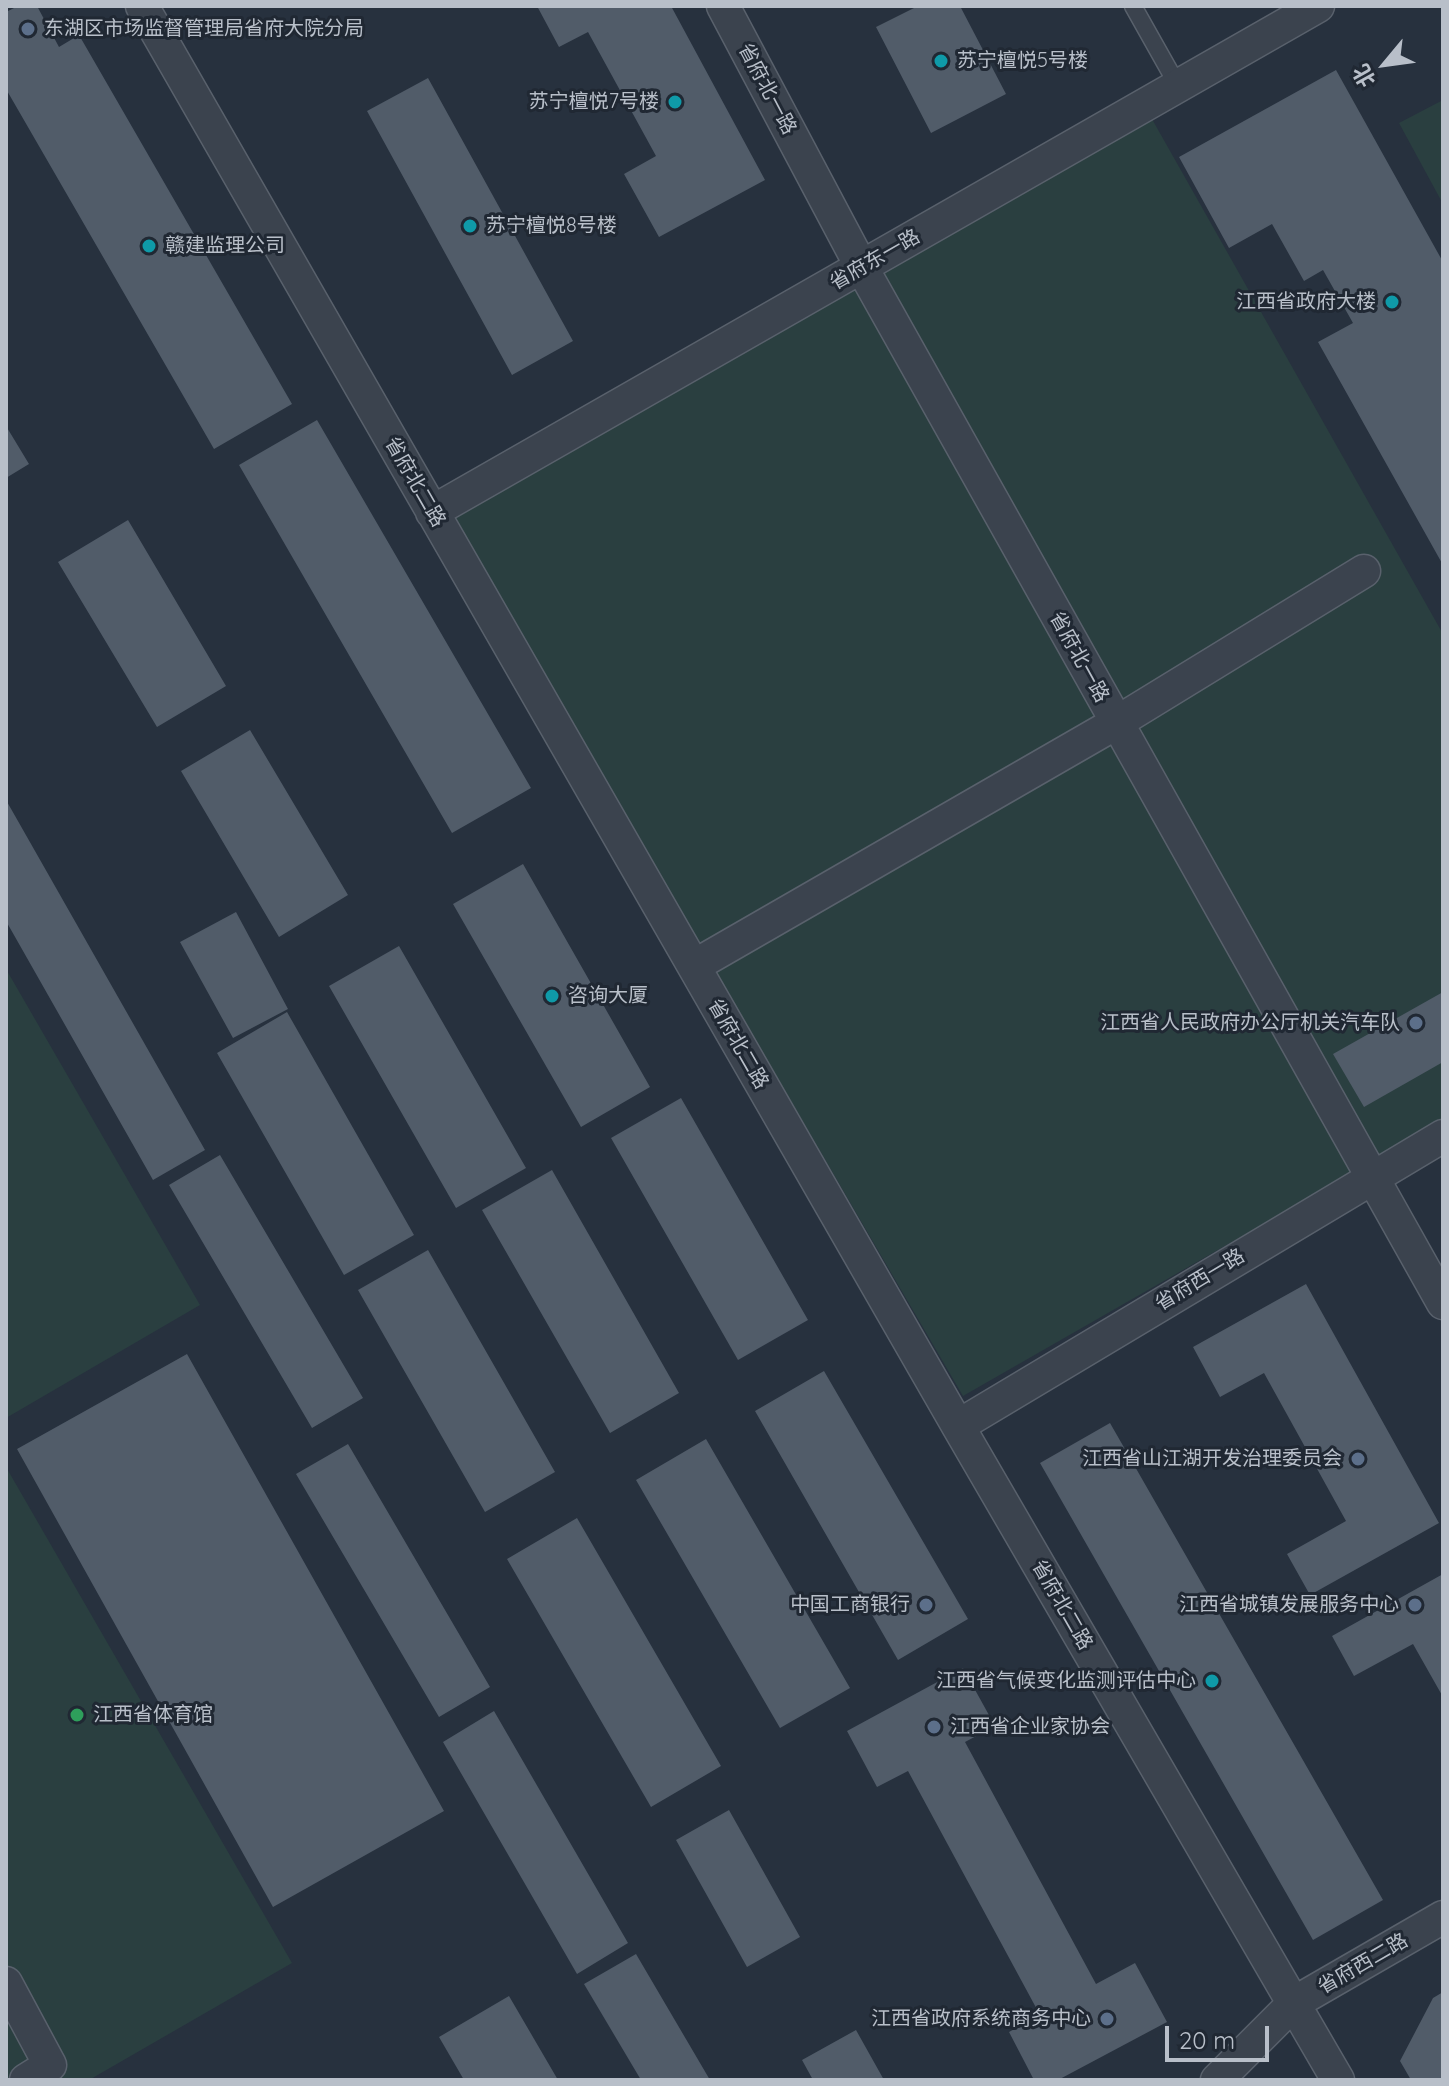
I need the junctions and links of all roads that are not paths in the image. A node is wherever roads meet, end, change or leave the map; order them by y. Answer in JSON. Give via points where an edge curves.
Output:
{"nodes":[{"id":1,"x":142,"y":6,"type":"edge"},
{"id":2,"x":723,"y":6,"type":"edge"},
{"id":3,"x":1133,"y":6,"type":"edge"},
{"id":4,"x":1318,"y":6,"type":"edge"},
{"id":5,"x":1178,"y":86,"type":"junction"},
{"id":6,"x":862,"y":268,"type":"junction"},
{"id":7,"x":432,"y":512,"type":"junction"},
{"id":8,"x":1364,"y":571,"type":"dead end"},
{"id":9,"x":1116,"y":723,"type":"junction"},
{"id":10,"x":694,"y":966,"type":"junction"},
{"id":11,"x":1443,"y":1136,"type":"edge"},
{"id":12,"x":1372,"y":1177,"type":"junction"},
{"id":13,"x":1443,"y":1303,"type":"edge"},
{"id":14,"x":958,"y":1426,"type":"junction"},
{"id":15,"x":1443,"y":1917,"type":"edge"},
{"id":16,"x":6,"y":1983,"type":"edge"},
{"id":17,"x":1294,"y":2003,"type":"junction"},
{"id":18,"x":38,"y":2073,"type":"edge"},
{"id":19,"x":1217,"y":2080,"type":"edge"},
{"id":20,"x":1338,"y":2080,"type":"edge"}],
"edges":[{"from":1,"to":7,"type":"street","name":"省府北二路"},
{"from":2,"to":6,"type":"street","name":"省府北一路"},
{"from":3,"to":5,"type":"lane"},
{"from":4,"to":5,"type":"street","name":"省府东一路"},
{"from":5,"to":6,"type":"street","name":"省府东一路"},
{"from":6,"to":7,"type":"street","name":"省府东一路"},
{"from":6,"to":9,"type":"street","name":"省府北一路"},
{"from":7,"to":10,"type":"street","name":"省府北二路"},
{"from":8,"to":9,"type":"street"},
{"from":9,"to":10,"type":"street"},
{"from":9,"to":12,"type":"street","name":"省府北一路"},
{"from":10,"to":14,"type":"street","name":"省府北二路"},
{"from":11,"to":12,"type":"street","name":"省府西一路"},
{"from":12,"to":13,"type":"street","name":"省府北一路"},
{"from":12,"to":14,"type":"street","name":"省府西一路"},
{"from":14,"to":17,"type":"street","name":"省府北二路"},
{"from":15,"to":17,"type":"street","name":"省府西二路"},
{"from":16,"to":18,"type":"street"},
{"from":17,"to":19,"type":"street","name":"省府西二路"},
{"from":17,"to":20,"type":"street","name":"省府北二路"}]}
